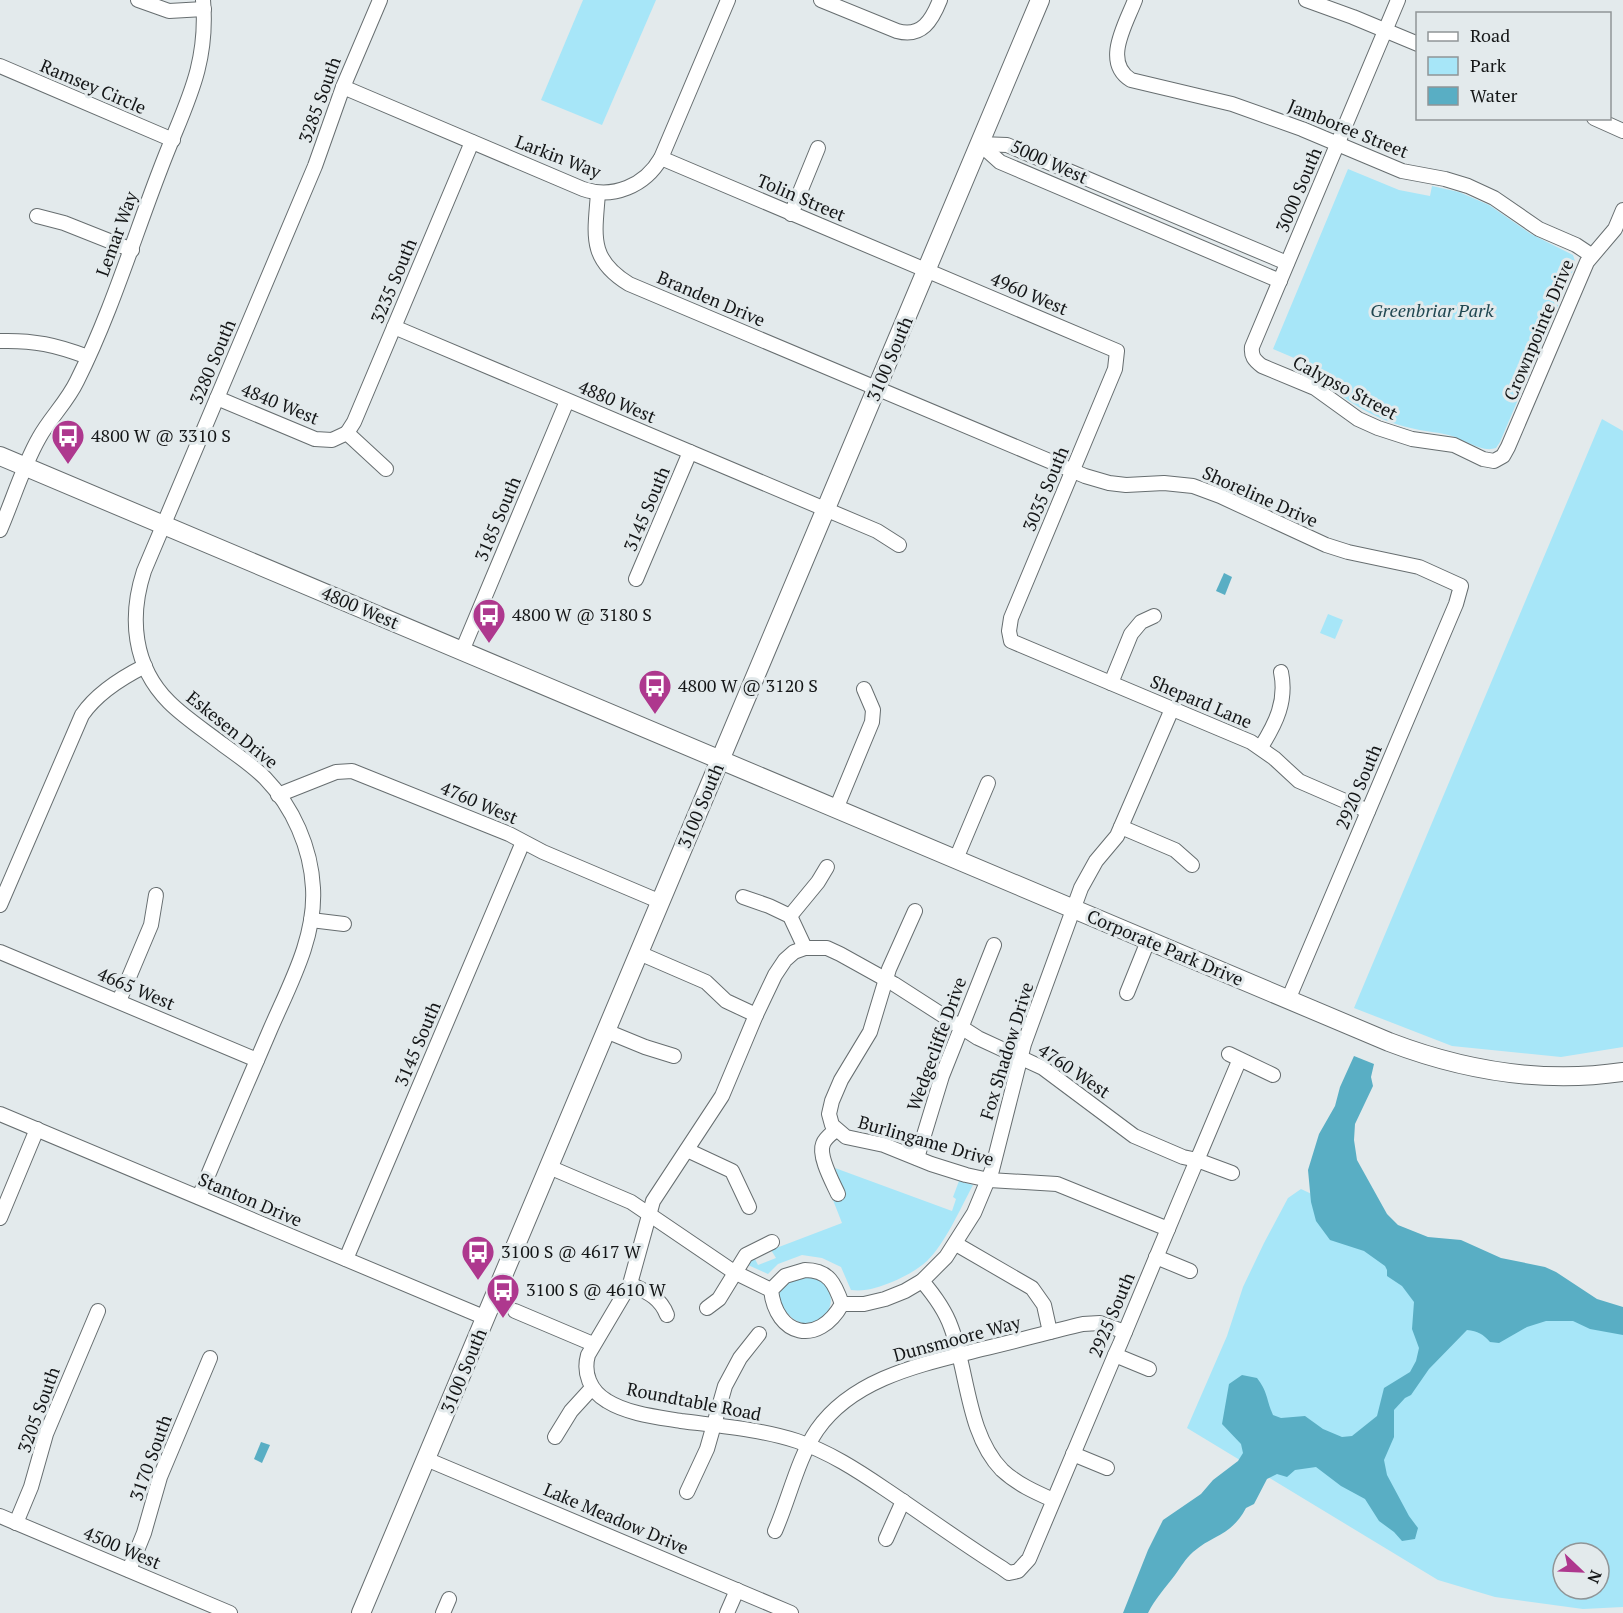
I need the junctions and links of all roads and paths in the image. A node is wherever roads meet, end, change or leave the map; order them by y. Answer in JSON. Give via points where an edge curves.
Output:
{"nodes":[{"id":1,"x":138,"y":0,"type":"edge"},
{"id":2,"x":380,"y":0,"type":"edge"},
{"id":3,"x":728,"y":0,"type":"edge"},
{"id":4,"x":821,"y":0,"type":"edge"},
{"id":5,"x":940,"y":0,"type":"edge"},
{"id":6,"x":1040,"y":0,"type":"edge"},
{"id":7,"x":1135,"y":0,"type":"edge"},
{"id":8,"x":1306,"y":0,"type":"edge"},
{"id":9,"x":1398,"y":0,"type":"edge"},
{"id":10,"x":203,"y":4,"type":"edge"},
{"id":11,"x":1386,"y":30,"type":"junction"},
{"id":12,"x":1416,"y":43,"type":"edge"},
{"id":13,"x":0,"y":66,"type":"edge"},
{"id":14,"x":343,"y":87,"type":"junction"},
{"id":15,"x":1599,"y":120,"type":"edge"},
{"id":16,"x":1623,"y":130,"type":"edge"},
{"id":17,"x":173,"y":140,"type":"junction"},
{"id":18,"x":472,"y":142,"type":"junction"},
{"id":19,"x":980,"y":144,"type":"junction"},
{"id":20,"x":1337,"y":144,"type":"junction"},
{"id":21,"x":818,"y":148,"type":"dead end"},
{"id":22,"x":661,"y":158,"type":"junction"},
{"id":23,"x":598,"y":193,"type":"junction"},
{"id":24,"x":1623,"y":210,"type":"edge"},
{"id":25,"x":295,"y":213,"type":"joint"},
{"id":26,"x":791,"y":214,"type":"junction"},
{"id":27,"x":37,"y":216,"type":"dead end"},
{"id":28,"x":132,"y":250,"type":"junction"},
{"id":29,"x":1591,"y":255,"type":"junction"},
{"id":30,"x":1287,"y":263,"type":"junction"},
{"id":31,"x":927,"y":271,"type":"junction"},
{"id":32,"x":1280,"y":281,"type":"junction"},
{"id":33,"x":394,"y":327,"type":"junction"},
{"id":34,"x":0,"y":341,"type":"edge"},
{"id":35,"x":1117,"y":351,"type":"joint"},
{"id":36,"x":88,"y":357,"type":"junction"},
{"id":37,"x":1255,"y":361,"type":"joint"},
{"id":38,"x":877,"y":389,"type":"junction"},
{"id":39,"x":217,"y":398,"type":"junction"},
{"id":40,"x":567,"y":400,"type":"junction"},
{"id":41,"x":347,"y":433,"type":"junction"},
{"id":42,"x":690,"y":452,"type":"junction"},
{"id":43,"x":0,"y":456,"type":"edge"},
{"id":44,"x":1489,"y":461,"type":"joint"},
{"id":45,"x":27,"y":467,"type":"junction"},
{"id":46,"x":386,"y":469,"type":"dead end"},
{"id":47,"x":1073,"y":471,"type":"junction"},
{"id":48,"x":826,"y":510,"type":"junction"},
{"id":49,"x":163,"y":524,"type":"junction"},
{"id":50,"x":0,"y":530,"type":"edge"},
{"id":51,"x":899,"y":545,"type":"dead end"},
{"id":52,"x":636,"y":579,"type":"dead end"},
{"id":53,"x":1461,"y":586,"type":"joint"},
{"id":54,"x":1154,"y":616,"type":"dead end"},
{"id":55,"x":1011,"y":641,"type":"joint"},
{"id":56,"x":462,"y":651,"type":"junction"},
{"id":57,"x":145,"y":666,"type":"junction"},
{"id":58,"x":1281,"y":672,"type":"dead end"},
{"id":59,"x":1111,"y":683,"type":"junction"},
{"id":60,"x":864,"y":689,"type":"dead end"},
{"id":61,"x":1172,"y":709,"type":"junction"},
{"id":62,"x":1261,"y":747,"type":"junction"},
{"id":63,"x":720,"y":760,"type":"junction"},
{"id":64,"x":988,"y":783,"type":"dead end"},
{"id":65,"x":278,"y":795,"type":"junction"},
{"id":66,"x":836,"y":808,"type":"junction"},
{"id":67,"x":1368,"y":811,"type":"junction"},
{"id":68,"x":1121,"y":827,"type":"junction"},
{"id":69,"x":523,"y":842,"type":"junction"},
{"id":70,"x":956,"y":859,"type":"junction"},
{"id":71,"x":1192,"y":865,"type":"dead end"},
{"id":72,"x":827,"y":867,"type":"dead end"},
{"id":73,"x":156,"y":895,"type":"dead end"},
{"id":74,"x":743,"y":897,"type":"dead end"},
{"id":75,"x":661,"y":902,"type":"junction"},
{"id":76,"x":0,"y":905,"type":"edge"},
{"id":77,"x":1074,"y":909,"type":"junction"},
{"id":78,"x":915,"y":911,"type":"dead end"},
{"id":79,"x":790,"y":916,"type":"junction"},
{"id":80,"x":311,"y":920,"type":"junction"},
{"id":81,"x":344,"y":924,"type":"dead end"},
{"id":82,"x":1148,"y":941,"type":"junction"},
{"id":83,"x":994,"y":945,"type":"dead end"},
{"id":84,"x":805,"y":948,"type":"junction"},
{"id":85,"x":0,"y":952,"type":"edge"},
{"id":86,"x":639,"y":954,"type":"junction"},
{"id":87,"x":886,"y":979,"type":"junction"},
{"id":88,"x":1127,"y":993,"type":"dead end"},
{"id":89,"x":1288,"y":1000,"type":"junction"},
{"id":90,"x":119,"y":1001,"type":"junction"},
{"id":91,"x":756,"y":1014,"type":"junction"},
{"id":92,"x":961,"y":1028,"type":"junction"},
{"id":93,"x":606,"y":1031,"type":"junction"},
{"id":94,"x":674,"y":1056,"type":"dead end"},
{"id":95,"x":1020,"y":1057,"type":"junction"},
{"id":96,"x":257,"y":1060,"type":"junction"},
{"id":97,"x":1623,"y":1072,"type":"edge"},
{"id":98,"x":1273,"y":1075,"type":"dead end"},
{"id":99,"x":0,"y":1114,"type":"edge"},
{"id":100,"x":37,"y":1129,"type":"junction"},
{"id":101,"x":836,"y":1130,"type":"junction"},
{"id":102,"x":687,"y":1150,"type":"junction"},
{"id":103,"x":917,"y":1158,"type":"junction"},
{"id":104,"x":1197,"y":1160,"type":"junction"},
{"id":105,"x":549,"y":1167,"type":"junction"},
{"id":106,"x":1232,"y":1173,"type":"dead end"},
{"id":107,"x":989,"y":1180,"type":"junction"},
{"id":108,"x":838,"y":1194,"type":"dead end"},
{"id":109,"x":199,"y":1197,"type":"junction"},
{"id":110,"x":748,"y":1207,"type":"dead end"},
{"id":111,"x":650,"y":1213,"type":"junction"},
{"id":112,"x":0,"y":1218,"type":"edge"},
{"id":113,"x":1168,"y":1230,"type":"junction"},
{"id":114,"x":772,"y":1242,"type":"dead end"},
{"id":115,"x":956,"y":1244,"type":"junction"},
{"id":116,"x":1156,"y":1257,"type":"junction"},
{"id":117,"x":346,"y":1259,"type":"junction"},
{"id":118,"x":1190,"y":1271,"type":"dead end"},
{"id":119,"x":734,"y":1272,"type":"junction"},
{"id":120,"x":922,"y":1281,"type":"junction"},
{"id":121,"x":630,"y":1284,"type":"junction"},
{"id":122,"x":771,"y":1290,"type":"junction"},
{"id":123,"x":842,"y":1304,"type":"junction"},
{"id":124,"x":706,"y":1308,"type":"dead end"},
{"id":125,"x":98,"y":1311,"type":"dead end"},
{"id":126,"x":515,"y":1311,"type":"dead end"},
{"id":127,"x":667,"y":1315,"type":"dead end"},
{"id":128,"x":486,"y":1318,"type":"junction"},
{"id":129,"x":1050,"y":1332,"type":"junction"},
{"id":130,"x":1125,"y":1332,"type":"junction"},
{"id":131,"x":759,"y":1334,"type":"dead end"},
{"id":132,"x":593,"y":1344,"type":"junction"},
{"id":133,"x":959,"y":1355,"type":"junction"},
{"id":134,"x":1115,"y":1355,"type":"junction"},
{"id":135,"x":210,"y":1358,"type":"dead end"},
{"id":136,"x":1149,"y":1369,"type":"dead end"},
{"id":137,"x":592,"y":1388,"type":"junction"},
{"id":138,"x":713,"y":1426,"type":"junction"},
{"id":139,"x":555,"y":1437,"type":"dead end"},
{"id":140,"x":808,"y":1445,"type":"junction"},
{"id":141,"x":1073,"y":1454,"type":"junction"},
{"id":142,"x":426,"y":1459,"type":"junction"},
{"id":143,"x":1107,"y":1468,"type":"dead end"},
{"id":144,"x":687,"y":1492,"type":"dead end"},
{"id":145,"x":1053,"y":1500,"type":"junction"},
{"id":146,"x":903,"y":1501,"type":"junction"},
{"id":147,"x":0,"y":1516,"type":"edge"},
{"id":148,"x":16,"y":1523,"type":"junction"},
{"id":149,"x":775,"y":1531,"type":"dead end"},
{"id":150,"x":886,"y":1539,"type":"dead end"},
{"id":151,"x":129,"y":1570,"type":"junction"},
{"id":152,"x":1009,"y":1573,"type":"joint"},
{"id":153,"x":737,"y":1590,"type":"junction"},
{"id":154,"x":449,"y":1599,"type":"dead end"},
{"id":155,"x":230,"y":1613,"type":"edge"},
{"id":156,"x":362,"y":1613,"type":"edge"},
{"id":157,"x":443,"y":1613,"type":"edge"},
{"id":158,"x":728,"y":1613,"type":"edge"},
{"id":159,"x":791,"y":1613,"type":"edge"}],
"edges":[{"from":1,"to":10,"type":"street","via":[[169,11]]},
{"from":2,"to":14,"type":"street","name":"3285 South"},
{"from":3,"to":22,"type":"street","name":"Larkin Way"},
{"from":4,"to":5,"type":"street","via":[[906,33],[929,24]]},
{"from":6,"to":19,"type":"main road","name":"3100 South"},
{"from":7,"to":20,"type":"street","name":"Jamboree Street","via":[[1117,50],[1124,75],[1232,105]]},
{"from":8,"to":11,"type":"street"},
{"from":9,"to":11,"type":"street","name":"3000 South"},
{"from":10,"to":17,"type":"street","name":"Lemar Way","via":[[200,66]]},
{"from":11,"to":12,"type":"street"},
{"from":11,"to":20,"type":"street","name":"3000 South"},
{"from":13,"to":17,"type":"street","name":"Ramsey Circle"},
{"from":14,"to":18,"type":"street","name":"Larkin Way"},
{"from":14,"to":25,"type":"street","name":"3285 South"},
{"from":15,"to":16,"type":"street"},
{"from":17,"to":28,"type":"street","name":"Lemar Way"},
{"from":18,"to":23,"type":"street","name":"Larkin Way"},
{"from":18,"to":33,"type":"street","name":"3235 South"},
{"from":19,"to":30,"type":"street","name":"5000 West","via":[[1006,145]]},
{"from":19,"to":31,"type":"main road","name":"3100 South"},
{"from":19,"to":32,"type":"street","name":"5000 West","via":[[1000,162]]},
{"from":20,"to":29,"type":"street","name":"Jamboree Street","via":[[1402,171],[1479,190],[1539,229]]},
{"from":20,"to":30,"type":"street","name":"3000 South"},
{"from":21,"to":26,"type":"street"},
{"from":22,"to":23,"type":"street","name":"Larkin Way","via":[[639,182]]},
{"from":22,"to":26,"type":"street","name":"Tolin Street"},
{"from":23,"to":38,"type":"street","name":"Branden Drive","via":[[598,253],[615,275]]},
{"from":24,"to":29,"type":"street","name":"Crownpointe Drive","via":[[1615,229]]},
{"from":25,"to":39,"type":"street","name":"3280 South"},
{"from":26,"to":31,"type":"street","name":"Tolin Street"},
{"from":27,"to":28,"type":"street"},
{"from":28,"to":36,"type":"street","name":"Lemar Way"},
{"from":29,"to":44,"type":"street","name":"Crownpointe Drive","via":[[1506,452]]},
{"from":30,"to":32,"type":"street","name":"3000 South"},
{"from":31,"to":35,"type":"street","name":"4960 West"},
{"from":31,"to":38,"type":"main road","name":"3100 South"},
{"from":32,"to":37,"type":"street","name":"3000 South","via":[[1252,347]]},
{"from":33,"to":40,"type":"street","name":"4880 West"},
{"from":33,"to":41,"type":"street","name":"3235 South"},
{"from":34,"to":36,"type":"street","via":[[40,342]]},
{"from":35,"to":47,"type":"street","name":"3035 South","via":[[1115,369]]},
{"from":36,"to":45,"type":"street","name":"Lemar Way","via":[[70,393],[38,440]]},
{"from":37,"to":44,"type":"street","name":"Calypso Street","via":[[1316,388],[1358,419],[1378,428],[1412,439],[1454,445]]},
{"from":38,"to":47,"type":"street","name":"Shoreline Drive"},
{"from":38,"to":48,"type":"main road","name":"3100 South"},
{"from":39,"to":41,"type":"street","name":"4840 West","via":[[315,439],[332,440]]},
{"from":39,"to":49,"type":"street","name":"3280 South"},
{"from":40,"to":42,"type":"street","name":"4880 West"},
{"from":40,"to":56,"type":"street","name":"3185 South"},
{"from":41,"to":46,"type":"street"},
{"from":42,"to":48,"type":"street","name":"4880 West"},
{"from":42,"to":52,"type":"street","name":"3145 South"},
{"from":43,"to":45,"type":"main road","name":"4800 West"},
{"from":45,"to":49,"type":"main road","name":"4800 West"},
{"from":45,"to":50,"type":"street","name":"Lemar Way"},
{"from":47,"to":53,"type":"street","name":"Shoreline Drive","via":[[1109,483],[1179,483],[1208,490],[1326,545],[1419,567]]},
{"from":47,"to":55,"type":"street","name":"3035 South","via":[[1011,618]]},
{"from":48,"to":51,"type":"street","name":"4880 West","via":[[877,531]]},
{"from":48,"to":63,"type":"main road","name":"3100 South"},
{"from":49,"to":56,"type":"main road","name":"4800 West"},
{"from":49,"to":57,"type":"street","name":"Eskesen Drive","via":[[136,597],[135,633]]},
{"from":53,"to":67,"type":"street","name":"2920 South"},
{"from":54,"to":59,"type":"street","via":[[1141,622],[1131,634]]},
{"from":55,"to":59,"type":"street","name":"Shepard Lane"},
{"from":56,"to":63,"type":"main road","name":"4800 West"},
{"from":57,"to":65,"type":"street","name":"Eskesen Drive","via":[[169,701],[254,768]]},
{"from":57,"to":76,"type":"street","via":[[97,696],[82,715]]},
{"from":58,"to":62,"type":"street","via":[[1282,704]]},
{"from":59,"to":61,"type":"street","name":"Shepard Lane"},
{"from":60,"to":66,"type":"street","via":[[873,710],[872,722]]},
{"from":61,"to":62,"type":"street","name":"Shepard Lane"},
{"from":61,"to":68,"type":"street","name":"Fox Shadow Drive"},
{"from":62,"to":67,"type":"street","name":"Shepard Lane","via":[[1299,781]]},
{"from":63,"to":66,"type":"main road","name":"Corporate Park Drive"},
{"from":63,"to":75,"type":"main road","name":"3100 South"},
{"from":64,"to":70,"type":"street"},
{"from":65,"to":69,"type":"street","name":"4760 West","via":[[336,772],[352,771]]},
{"from":65,"to":80,"type":"street","name":"Eskesen Drive","via":[[300,831],[309,860],[314,890]]},
{"from":66,"to":70,"type":"main road","name":"Corporate Park Drive"},
{"from":67,"to":89,"type":"street","name":"2920 South"},
{"from":68,"to":71,"type":"street","via":[[1175,850]]},
{"from":68,"to":77,"type":"street","name":"Fox Shadow Drive","via":[[1091,868]]},
{"from":69,"to":75,"type":"street","name":"4760 West"},
{"from":69,"to":117,"type":"street","name":"3145 South"},
{"from":70,"to":77,"type":"main road","name":"Corporate Park Drive"},
{"from":72,"to":79,"type":"street"},
{"from":73,"to":90,"type":"street","via":[[151,925]]},
{"from":74,"to":79,"type":"street"},
{"from":75,"to":86,"type":"main road","name":"3100 South"},
{"from":77,"to":82,"type":"main road","name":"Corporate Park Drive"},
{"from":77,"to":95,"type":"street","name":"Fox Shadow Drive"},
{"from":78,"to":87,"type":"street","name":"Burlingame Drive"},
{"from":79,"to":84,"type":"street"},
{"from":80,"to":81,"type":"street"},
{"from":80,"to":96,"type":"street","name":"Eskesen Drive","via":[[296,969]]},
{"from":82,"to":88,"type":"street"},
{"from":82,"to":89,"type":"main road","name":"Corporate Park Drive"},
{"from":83,"to":92,"type":"street","name":"Wedgecliffe Drive"},
{"from":84,"to":87,"type":"street","name":"4760 West","via":[[827,948]]},
{"from":84,"to":91,"type":"street","via":[[794,952],[781,965]]},
{"from":85,"to":90,"type":"street","name":"4665 West"},
{"from":86,"to":91,"type":"street","via":[[706,982],[726,1001]]},
{"from":86,"to":93,"type":"main road","name":"3100 South"},
{"from":87,"to":92,"type":"street","name":"4760 West"},
{"from":87,"to":101,"type":"street","name":"Burlingame Drive","via":[[870,1032],[832,1101],[830,1120]]},
{"from":89,"to":97,"type":"main road","name":"Corporate Park Drive","via":[[1408,1050],[1469,1068],[1547,1077]]},
{"from":90,"to":96,"type":"street","name":"4665 West"},
{"from":91,"to":102,"type":"street","via":[[722,1096]]},
{"from":92,"to":95,"type":"street","name":"4760 West"},
{"from":92,"to":103,"type":"street","name":"Wedgecliffe Drive"},
{"from":93,"to":94,"type":"street"},
{"from":93,"to":105,"type":"main road","name":"3100 South"},
{"from":95,"to":104,"type":"street","name":"4760 West","via":[[1054,1075],[1134,1136]]},
{"from":95,"to":107,"type":"street","name":"Fox Shadow Drive"},
{"from":96,"to":109,"type":"street","name":"Eskesen Drive"},
{"from":98,"to":104,"type":"street","name":"2925 South","via":[[1234,1058]]},
{"from":99,"to":100,"type":"street","name":"Stanton Drive"},
{"from":100,"to":109,"type":"street","name":"Stanton Drive"},
{"from":100,"to":112,"type":"street"},
{"from":101,"to":103,"type":"street","name":"Burlingame Drive","via":[[846,1137],[884,1145]]},
{"from":101,"to":108,"type":"street","via":[[822,1149]]},
{"from":102,"to":110,"type":"street","via":[[732,1171]]},
{"from":102,"to":111,"type":"street","via":[[653,1201]]},
{"from":103,"to":107,"type":"street","name":"Burlingame Drive"},
{"from":104,"to":106,"type":"street","name":"4760 West"},
{"from":104,"to":113,"type":"street","name":"2925 South"},
{"from":105,"to":111,"type":"street"},
{"from":105,"to":128,"type":"main road","name":"3100 South"},
{"from":107,"to":113,"type":"street","name":"Burlingame Drive","via":[[1057,1184]]},
{"from":107,"to":115,"type":"street","name":"Fox Shadow Drive"},
{"from":109,"to":117,"type":"street","name":"Stanton Drive"},
{"from":111,"to":119,"type":"street"},
{"from":111,"to":121,"type":"street"},
{"from":113,"to":116,"type":"street","name":"2925 South"},
{"from":114,"to":119,"type":"street","via":[[746,1255]]},
{"from":115,"to":120,"type":"street","name":"Fox Shadow Drive"},
{"from":115,"to":129,"type":"street","via":[[1032,1288],[1044,1305]]},
{"from":116,"to":118,"type":"street"},
{"from":116,"to":130,"type":"street","name":"2925 South"},
{"from":117,"to":128,"type":"street","name":"Stanton Drive"},
{"from":119,"to":122,"type":"street"},
{"from":119,"to":124,"type":"street","via":[[719,1299]]},
{"from":120,"to":123,"type":"street","name":"Fox Shadow Drive","via":[[885,1299]]},
{"from":120,"to":133,"type":"street","via":[[947,1317]]},
{"from":121,"to":127,"type":"street","via":[[655,1296]]},
{"from":121,"to":132,"type":"street"},
{"from":122,"to":123,"type":"street","via":[[792,1273],[817,1270],[832,1280]]},
{"from":122,"to":123,"type":"street","via":[[779,1314],[802,1331],[815,1331],[827,1324]]},
{"from":125,"to":148,"type":"street","name":"3205 South","via":[[46,1434]]},
{"from":126,"to":132,"type":"street"},
{"from":128,"to":142,"type":"main road","name":"3100 South"},
{"from":129,"to":130,"type":"street","name":"Dunsmoore Way","via":[[1094,1323]]},
{"from":129,"to":133,"type":"street","name":"Dunsmoore Way"},
{"from":130,"to":134,"type":"street","name":"2925 South"},
{"from":131,"to":138,"type":"street","via":[[730,1376]]},
{"from":132,"to":137,"type":"street","via":[[586,1366]]},
{"from":133,"to":140,"type":"street","name":"Dunsmoore Way","via":[[893,1374],[859,1392],[826,1419]]},
{"from":133,"to":145,"type":"street","via":[[977,1425],[989,1453],[1019,1484]]},
{"from":134,"to":136,"type":"street"},
{"from":134,"to":141,"type":"street","name":"2925 South"},
{"from":135,"to":151,"type":"street","name":"3170 South","via":[[160,1477]]},
{"from":137,"to":138,"type":"street","name":"Roundtable Road","via":[[620,1408]]},
{"from":137,"to":139,"type":"street"},
{"from":138,"to":140,"type":"street","name":"Roundtable Road"},
{"from":138,"to":144,"type":"street","via":[[705,1455]]},
{"from":140,"to":146,"type":"street","name":"Roundtable Road","via":[[854,1468]]},
{"from":140,"to":149,"type":"street","name":"Dunsmoore Way"},
{"from":141,"to":143,"type":"street"},
{"from":141,"to":145,"type":"street","name":"2925 South"},
{"from":142,"to":153,"type":"street","name":"Lake Meadow Drive"},
{"from":142,"to":156,"type":"main road","name":"3100 South"},
{"from":145,"to":152,"type":"street","name":"2925 South","via":[[1026,1564]]},
{"from":146,"to":150,"type":"street"},
{"from":146,"to":152,"type":"street","name":"Roundtable Road"},
{"from":147,"to":148,"type":"street","name":"4500 West"},
{"from":148,"to":151,"type":"street","name":"4500 West"},
{"from":151,"to":155,"type":"street","name":"4500 West"},
{"from":153,"to":158,"type":"street"},
{"from":153,"to":159,"type":"street","name":"Lake Meadow Drive"},
{"from":154,"to":157,"type":"street"}]}
